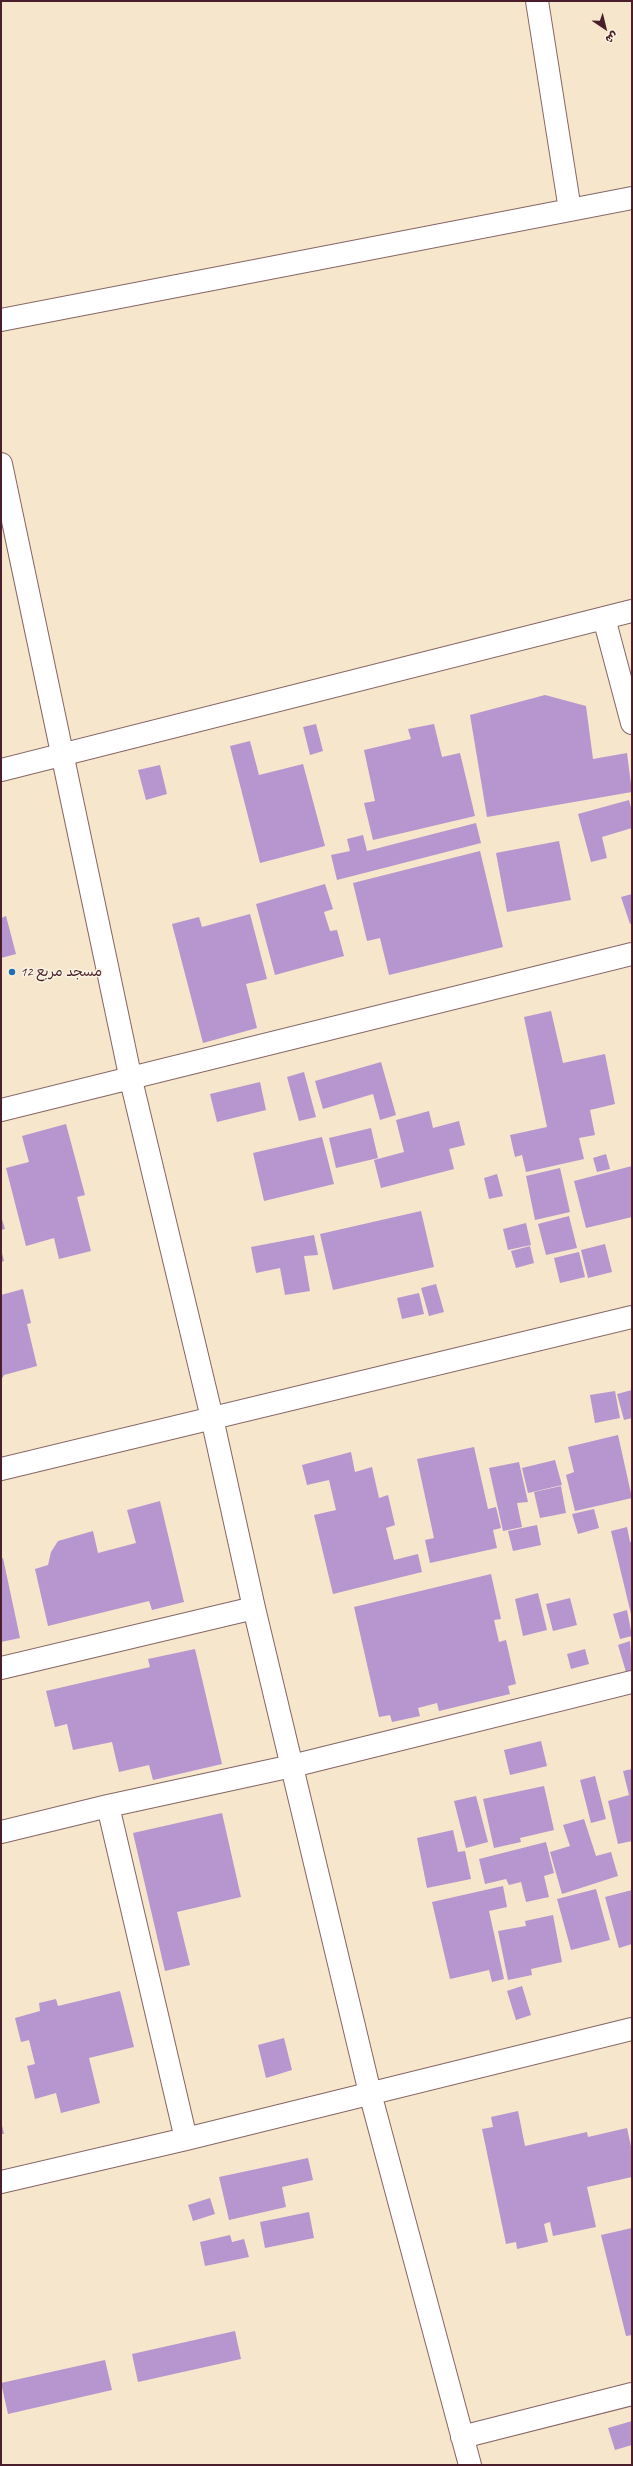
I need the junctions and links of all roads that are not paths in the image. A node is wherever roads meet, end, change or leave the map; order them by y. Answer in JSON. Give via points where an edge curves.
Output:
{"nodes":[{"id":1,"x":536,"y":1,"type":"edge"},
{"id":2,"x":632,"y":198,"type":"edge"},
{"id":3,"x":570,"y":210,"type":"junction"},
{"id":4,"x":1,"y":320,"type":"edge"},
{"id":5,"x":1,"y":464,"type":"edge"},
{"id":6,"x":632,"y":611,"type":"edge"},
{"id":7,"x":604,"y":618,"type":"junction"},
{"id":8,"x":632,"y":723,"type":"edge"},
{"id":9,"x":63,"y":755,"type":"junction"},
{"id":10,"x":1,"y":770,"type":"edge"},
{"id":11,"x":632,"y":954,"type":"edge"},
{"id":12,"x":131,"y":1080,"type":"junction"},
{"id":13,"x":1,"y":1110,"type":"edge"},
{"id":14,"x":632,"y":1317,"type":"edge"},
{"id":15,"x":212,"y":1418,"type":"junction"},
{"id":16,"x":1,"y":1469,"type":"edge"},
{"id":17,"x":254,"y":1608,"type":"junction"},
{"id":18,"x":1,"y":1668,"type":"edge"},
{"id":19,"x":632,"y":1682,"type":"edge"},
{"id":20,"x":292,"y":1766,"type":"junction"},
{"id":21,"x":108,"y":1806,"type":"junction"},
{"id":22,"x":1,"y":1832,"type":"edge"},
{"id":23,"x":632,"y":2029,"type":"edge"},
{"id":24,"x":370,"y":2093,"type":"junction"},
{"id":25,"x":186,"y":2139,"type":"junction"},
{"id":26,"x":1,"y":2182,"type":"edge"},
{"id":27,"x":632,"y":2394,"type":"edge"},
{"id":28,"x":462,"y":2437,"type":"junction"},
{"id":29,"x":470,"y":2465,"type":"edge"}],
"edges":[{"from":1,"to":3,"type":"street"},
{"from":2,"to":3,"type":"street"},
{"from":3,"to":4,"type":"street"},
{"from":5,"to":9,"type":"street"},
{"from":6,"to":7,"type":"street"},
{"from":7,"to":8,"type":"street"},
{"from":7,"to":9,"type":"street"},
{"from":9,"to":10,"type":"street"},
{"from":9,"to":12,"type":"street"},
{"from":11,"to":12,"type":"street"},
{"from":12,"to":13,"type":"street"},
{"from":12,"to":15,"type":"street"},
{"from":14,"to":15,"type":"street"},
{"from":15,"to":16,"type":"street"},
{"from":15,"to":17,"type":"street"},
{"from":17,"to":18,"type":"street"},
{"from":17,"to":20,"type":"street"},
{"from":19,"to":20,"type":"street"},
{"from":20,"to":21,"type":"street"},
{"from":20,"to":24,"type":"street"},
{"from":21,"to":22,"type":"street"},
{"from":21,"to":25,"type":"street"},
{"from":23,"to":24,"type":"street"},
{"from":24,"to":25,"type":"street"},
{"from":24,"to":28,"type":"street"},
{"from":25,"to":26,"type":"street"},
{"from":27,"to":28,"type":"street"},
{"from":28,"to":29,"type":"street"}]}
